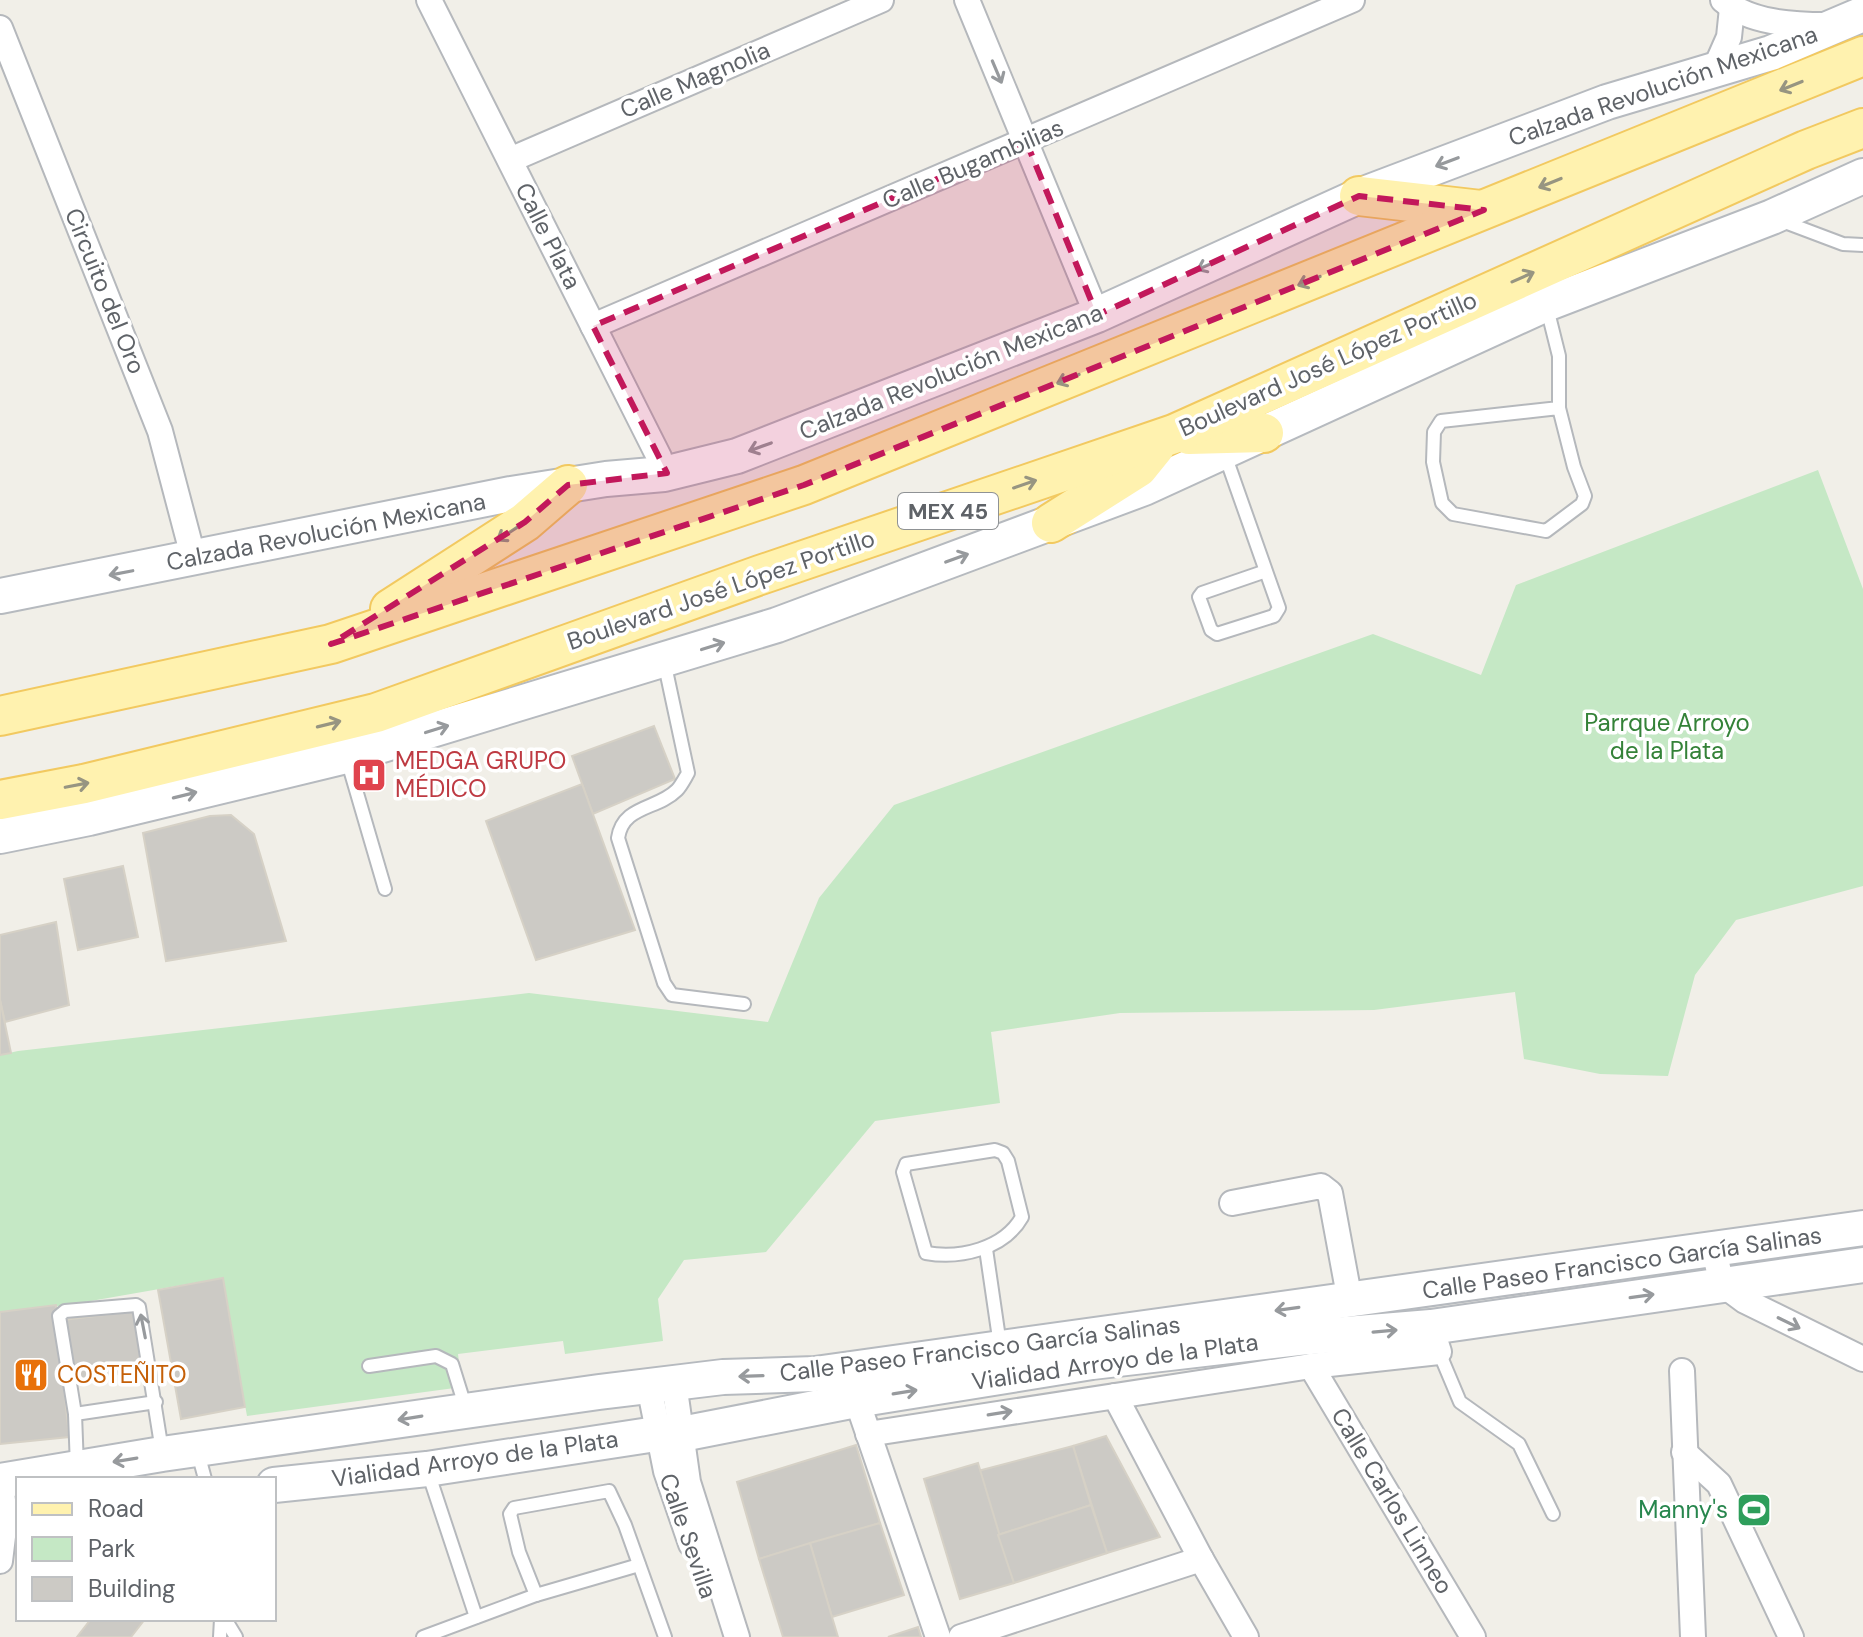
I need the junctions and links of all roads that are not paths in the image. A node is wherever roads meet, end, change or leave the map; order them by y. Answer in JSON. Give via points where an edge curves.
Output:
{"nodes":[{"id":1,"x":429,"y":0,"type":"edge"},
{"id":2,"x":881,"y":0,"type":"edge"},
{"id":3,"x":967,"y":0,"type":"edge"},
{"id":4,"x":1352,"y":0,"type":"edge"},
{"id":5,"x":1728,"y":4,"type":"edge"},
{"id":6,"x":1850,"y":20,"type":"edge"},
{"id":7,"x":0,"y":28,"type":"edge"},
{"id":8,"x":1863,"y":56,"type":"edge"},
{"id":9,"x":1714,"y":71,"type":"junction"},
{"id":10,"x":1863,"y":128,"type":"edge"},
{"id":11,"x":1026,"y":141,"type":"junction"},
{"id":12,"x":510,"y":160,"type":"junction"},
{"id":13,"x":1863,"y":176,"type":"edge"},
{"id":14,"x":1359,"y":196,"type":"junction"},
{"id":15,"x":1484,"y":210,"type":"junction"},
{"id":16,"x":1772,"y":217,"type":"junction"},
{"id":17,"x":1863,"y":245,"type":"edge"},
{"id":18,"x":1546,"y":304,"type":"junction"},
{"id":19,"x":1097,"y":315,"type":"junction"},
{"id":20,"x":593,"y":326,"type":"junction"},
{"id":21,"x":1559,"y":408,"type":"junction"},
{"id":22,"x":1264,"y":433,"type":"junction"},
{"id":23,"x":1169,"y":435,"type":"junction"},
{"id":24,"x":1224,"y":451,"type":"junction"},
{"id":25,"x":664,"y":474,"type":"junction"},
{"id":26,"x":568,"y":485,"type":"junction"},
{"id":27,"x":1051,"y":523,"type":"junction"},
{"id":28,"x":194,"y":560,"type":"junction"},
{"id":29,"x":1266,"y":571,"type":"junction"},
{"id":30,"x":0,"y":596,"type":"edge"},
{"id":31,"x":331,"y":644,"type":"junction"},
{"id":32,"x":664,"y":661,"type":"junction"},
{"id":33,"x":0,"y":716,"type":"edge"},
{"id":34,"x":346,"y":756,"type":"junction"},
{"id":35,"x":0,"y":800,"type":"edge"},
{"id":36,"x":0,"y":836,"type":"edge"},
{"id":37,"x":385,"y":889,"type":"dead end"},
{"id":38,"x":744,"y":1004,"type":"dead end"},
{"id":39,"x":1232,"y":1203,"type":"dead end"},
{"id":40,"x":1863,"y":1228,"type":"edge"},
{"id":41,"x":986,"y":1249,"type":"junction"},
{"id":42,"x":1714,"y":1251,"type":"junction"},
{"id":43,"x":1863,"y":1265,"type":"edge"},
{"id":44,"x":1722,"y":1284,"type":"junction"},
{"id":45,"x":1350,"y":1301,"type":"junction"},
{"id":46,"x":1435,"y":1340,"type":"junction"},
{"id":47,"x":1863,"y":1359,"type":"edge"},
{"id":48,"x":1002,"y":1362,"type":"junction"},
{"id":49,"x":369,"y":1366,"type":"dead end"},
{"id":50,"x":1311,"y":1366,"type":"junction"},
{"id":51,"x":1682,"y":1371,"type":"dead end"},
{"id":52,"x":661,"y":1384,"type":"junction"},
{"id":53,"x":852,"y":1384,"type":"junction"},
{"id":54,"x":1115,"y":1396,"type":"junction"},
{"id":55,"x":156,"y":1402,"type":"junction"},
{"id":56,"x":466,"y":1409,"type":"junction"},
{"id":57,"x":75,"y":1414,"type":"junction"},
{"id":58,"x":669,"y":1434,"type":"junction"},
{"id":59,"x":868,"y":1434,"type":"junction"},
{"id":60,"x":1684,"y":1452,"type":"junction"},
{"id":61,"x":162,"y":1454,"type":"junction"},
{"id":62,"x":201,"y":1464,"type":"edge"},
{"id":63,"x":77,"y":1467,"type":"junction"},
{"id":64,"x":427,"y":1469,"type":"junction"},
{"id":65,"x":23,"y":1477,"type":"edge"},
{"id":66,"x":1,"y":1481,"type":"edge"},
{"id":67,"x":276,"y":1485,"type":"edge"},
{"id":68,"x":1553,"y":1514,"type":"dead end"},
{"id":69,"x":8,"y":1520,"type":"edge"},
{"id":70,"x":1201,"y":1559,"type":"junction"},
{"id":71,"x":0,"y":1561,"type":"edge"},
{"id":72,"x":639,"y":1565,"type":"junction"},
{"id":73,"x":536,"y":1595,"type":"junction"},
{"id":74,"x":476,"y":1617,"type":"junction"},
{"id":75,"x":423,"y":1637,"type":"edge"},
{"id":76,"x":665,"y":1637,"type":"edge"},
{"id":77,"x":721,"y":1637,"type":"edge"},
{"id":78,"x":737,"y":1637,"type":"edge"},
{"id":79,"x":938,"y":1637,"type":"edge"},
{"id":80,"x":961,"y":1637,"type":"edge"},
{"id":81,"x":1246,"y":1637,"type":"edge"},
{"id":82,"x":1473,"y":1637,"type":"edge"},
{"id":83,"x":1693,"y":1637,"type":"edge"},
{"id":84,"x":1791,"y":1637,"type":"edge"}],
"edges":[{"from":1,"to":12,"type":"street","name":"Calle Plata"},
{"from":2,"to":12,"type":"street","name":"Calle Magnolia"},
{"from":3,"to":11,"type":"street","one_way":true},
{"from":4,"to":11,"type":"street","name":"Calle Bugambilias"},
{"from":5,"to":6,"type":"street","via":[[1773,21]]},
{"from":5,"to":9,"type":"street","via":[[1729,37]]},
{"from":6,"to":9,"type":"street","name":"Calzada Revolución Mexicana"},
{"from":7,"to":28,"type":"street","name":"Circuito del Oro","via":[[160,431]]},
{"from":8,"to":15,"type":"main road","one_way":true},
{"from":9,"to":14,"type":"street","name":"Calzada Revolución Mexicana","one_way":true,"via":[[1607,102]]},
{"from":23,"to":10,"type":"main road","name":"Boulevard José López Portillo","number":"MEX 45","one_way":true},
{"from":11,"to":19,"type":"street"},
{"from":11,"to":20,"type":"street","name":"Calle Bugambilias"},
{"from":12,"to":20,"type":"street","name":"Calle Plata"},
{"from":13,"to":16,"type":"street"},
{"from":14,"to":15,"type":"main road"},
{"from":14,"to":19,"type":"street","name":"Calzada Revolución Mexicana","one_way":true},
{"from":15,"to":31,"type":"main road","one_way":true,"via":[[804,485]]},
{"from":16,"to":17,"type":"lane","via":[[1843,244]]},
{"from":16,"to":18,"type":"street"},
{"from":18,"to":21,"type":"lane","via":[[1559,356]]},
{"from":18,"to":22,"type":"street"},
{"from":19,"to":25,"type":"street","name":"Calzada Revolución Mexicana","one_way":true,"via":[[809,430]]},
{"from":20,"to":25,"type":"street","name":"Calle Plata"},
{"from":21,"to":21,"type":"lane","via":[[1441,421],[1434,432],[1433,462],[1442,503],[1453,514],[1546,531],[1582,504],[1585,496]]},
{"from":22,"to":23,"type":"main road"},
{"from":22,"to":24,"type":"street"},
{"from":23,"to":27,"type":"main road","via":[[1138,468]]},
{"from":35,"to":23,"type":"main road","name":"Boulevard José López Portillo","number":"MEX 45","one_way":true,"via":[[376,713]]},
{"from":24,"to":27,"type":"street"},
{"from":24,"to":29,"type":"lane"},
{"from":25,"to":26,"type":"street","name":"Calzada Revolución Mexicana"},
{"from":26,"to":28,"type":"street","name":"Calzada Revolución Mexicana"},
{"from":26,"to":31,"type":"main road","one_way":true,"via":[[525,522]]},
{"from":32,"to":27,"type":"street","one_way":true,"via":[[777,625]]},
{"from":28,"to":30,"type":"street","name":"Calzada Revolución Mexicana","one_way":true},
{"from":29,"to":29,"type":"lane","via":[[1279,608],[1274,616],[1217,634],[1211,630],[1202,593]]},
{"from":31,"to":33,"type":"main road"},
{"from":34,"to":32,"type":"street","one_way":true},
{"from":32,"to":38,"type":"lane","via":[[688,773],[677,790],[627,818],[618,838],[672,995]]},
{"from":36,"to":34,"type":"street","one_way":true},
{"from":34,"to":37,"type":"lane"},
{"from":39,"to":45,"type":"street","via":[[1326,1189]]},
{"from":40,"to":42,"type":"street","name":"Calle Paseo Francisco García Salinas"},
{"from":41,"to":41,"type":"lane","via":[[926,1253],[903,1172],[906,1164],[1003,1153],[1022,1217],[1016,1228]]},
{"from":41,"to":48,"type":"lane"},
{"from":42,"to":44,"type":"street"},
{"from":42,"to":45,"type":"street","name":"Calle Paseo Francisco García Salinas"},
{"from":43,"to":44,"type":"street","name":"Vialidad Arroyo de la Plata"},
{"from":46,"to":44,"type":"street","name":"Vialidad Arroyo de la Plata","one_way":true},
{"from":44,"to":47,"type":"street","one_way":true,"via":[[1745,1301]]},
{"from":45,"to":48,"type":"street","name":"Calle Paseo Francisco García Salinas","one_way":true},
{"from":48,"to":46,"type":"street","name":"Vialidad Arroyo de la Plata","one_way":true,"via":[[1092,1362],[1298,1338]]},
{"from":46,"to":50,"type":"street"},
{"from":46,"to":68,"type":"lane","via":[[1460,1402],[1519,1444]]},
{"from":48,"to":53,"type":"street","name":"Vialidad Arroyo de la Plata"},
{"from":49,"to":56,"type":"lane","via":[[436,1356],[452,1364]]},
{"from":50,"to":54,"type":"street"},
{"from":50,"to":82,"type":"street","name":"Calle Carlos Linneo"},
{"from":51,"to":60,"type":"street"},
{"from":53,"to":52,"type":"street","name":"Calle Paseo Francisco García Salinas","one_way":true,"via":[[815,1374]]},
{"from":52,"to":56,"type":"street","name":"Calle Paseo Francisco García Salinas"},
{"from":52,"to":58,"type":"street"},
{"from":53,"to":58,"type":"street","name":"Vialidad Arroyo de la Plata"},
{"from":53,"to":59,"type":"street"},
{"from":59,"to":54,"type":"street","one_way":true},
{"from":54,"to":70,"type":"street"},
{"from":55,"to":57,"type":"lane"},
{"from":55,"to":57,"type":"lane","one_way":true,"via":[[139,1307],[65,1311],[59,1316]]},
{"from":55,"to":61,"type":"lane"},
{"from":56,"to":62,"type":"street","name":"Calle Paseo Francisco García Salinas","one_way":true},
{"from":57,"to":63,"type":"lane"},
{"from":58,"to":64,"type":"street","name":"Vialidad Arroyo de la Plata"},
{"from":58,"to":77,"type":"street","name":"Calle Sevilla","via":[[666,1471]]},
{"from":58,"to":78,"type":"street","name":"Calle Sevilla"},
{"from":59,"to":79,"type":"street"},
{"from":60,"to":83,"type":"street"},
{"from":60,"to":84,"type":"street","via":[[1719,1484]]},
{"from":61,"to":62,"type":"street","name":"Calle Paseo Francisco García Salinas"},
{"from":61,"to":63,"type":"street","name":"Calle Paseo Francisco García Salinas","one_way":true},
{"from":63,"to":65,"type":"street","name":"Calle Paseo Francisco García Salinas"},
{"from":64,"to":67,"type":"street","name":"Vialidad Arroyo de la Plata"},
{"from":64,"to":74,"type":"lane"},
{"from":66,"to":69,"type":"street"},
{"from":69,"to":71,"type":"street"},
{"from":70,"to":80,"type":"street"},
{"from":70,"to":81,"type":"street"},
{"from":72,"to":73,"type":"lane"},
{"from":72,"to":73,"type":"lane","via":[[609,1491],[514,1508],[510,1514],[519,1552]]},
{"from":72,"to":76,"type":"lane"},
{"from":73,"to":74,"type":"lane"},
{"from":74,"to":75,"type":"lane"}]}
